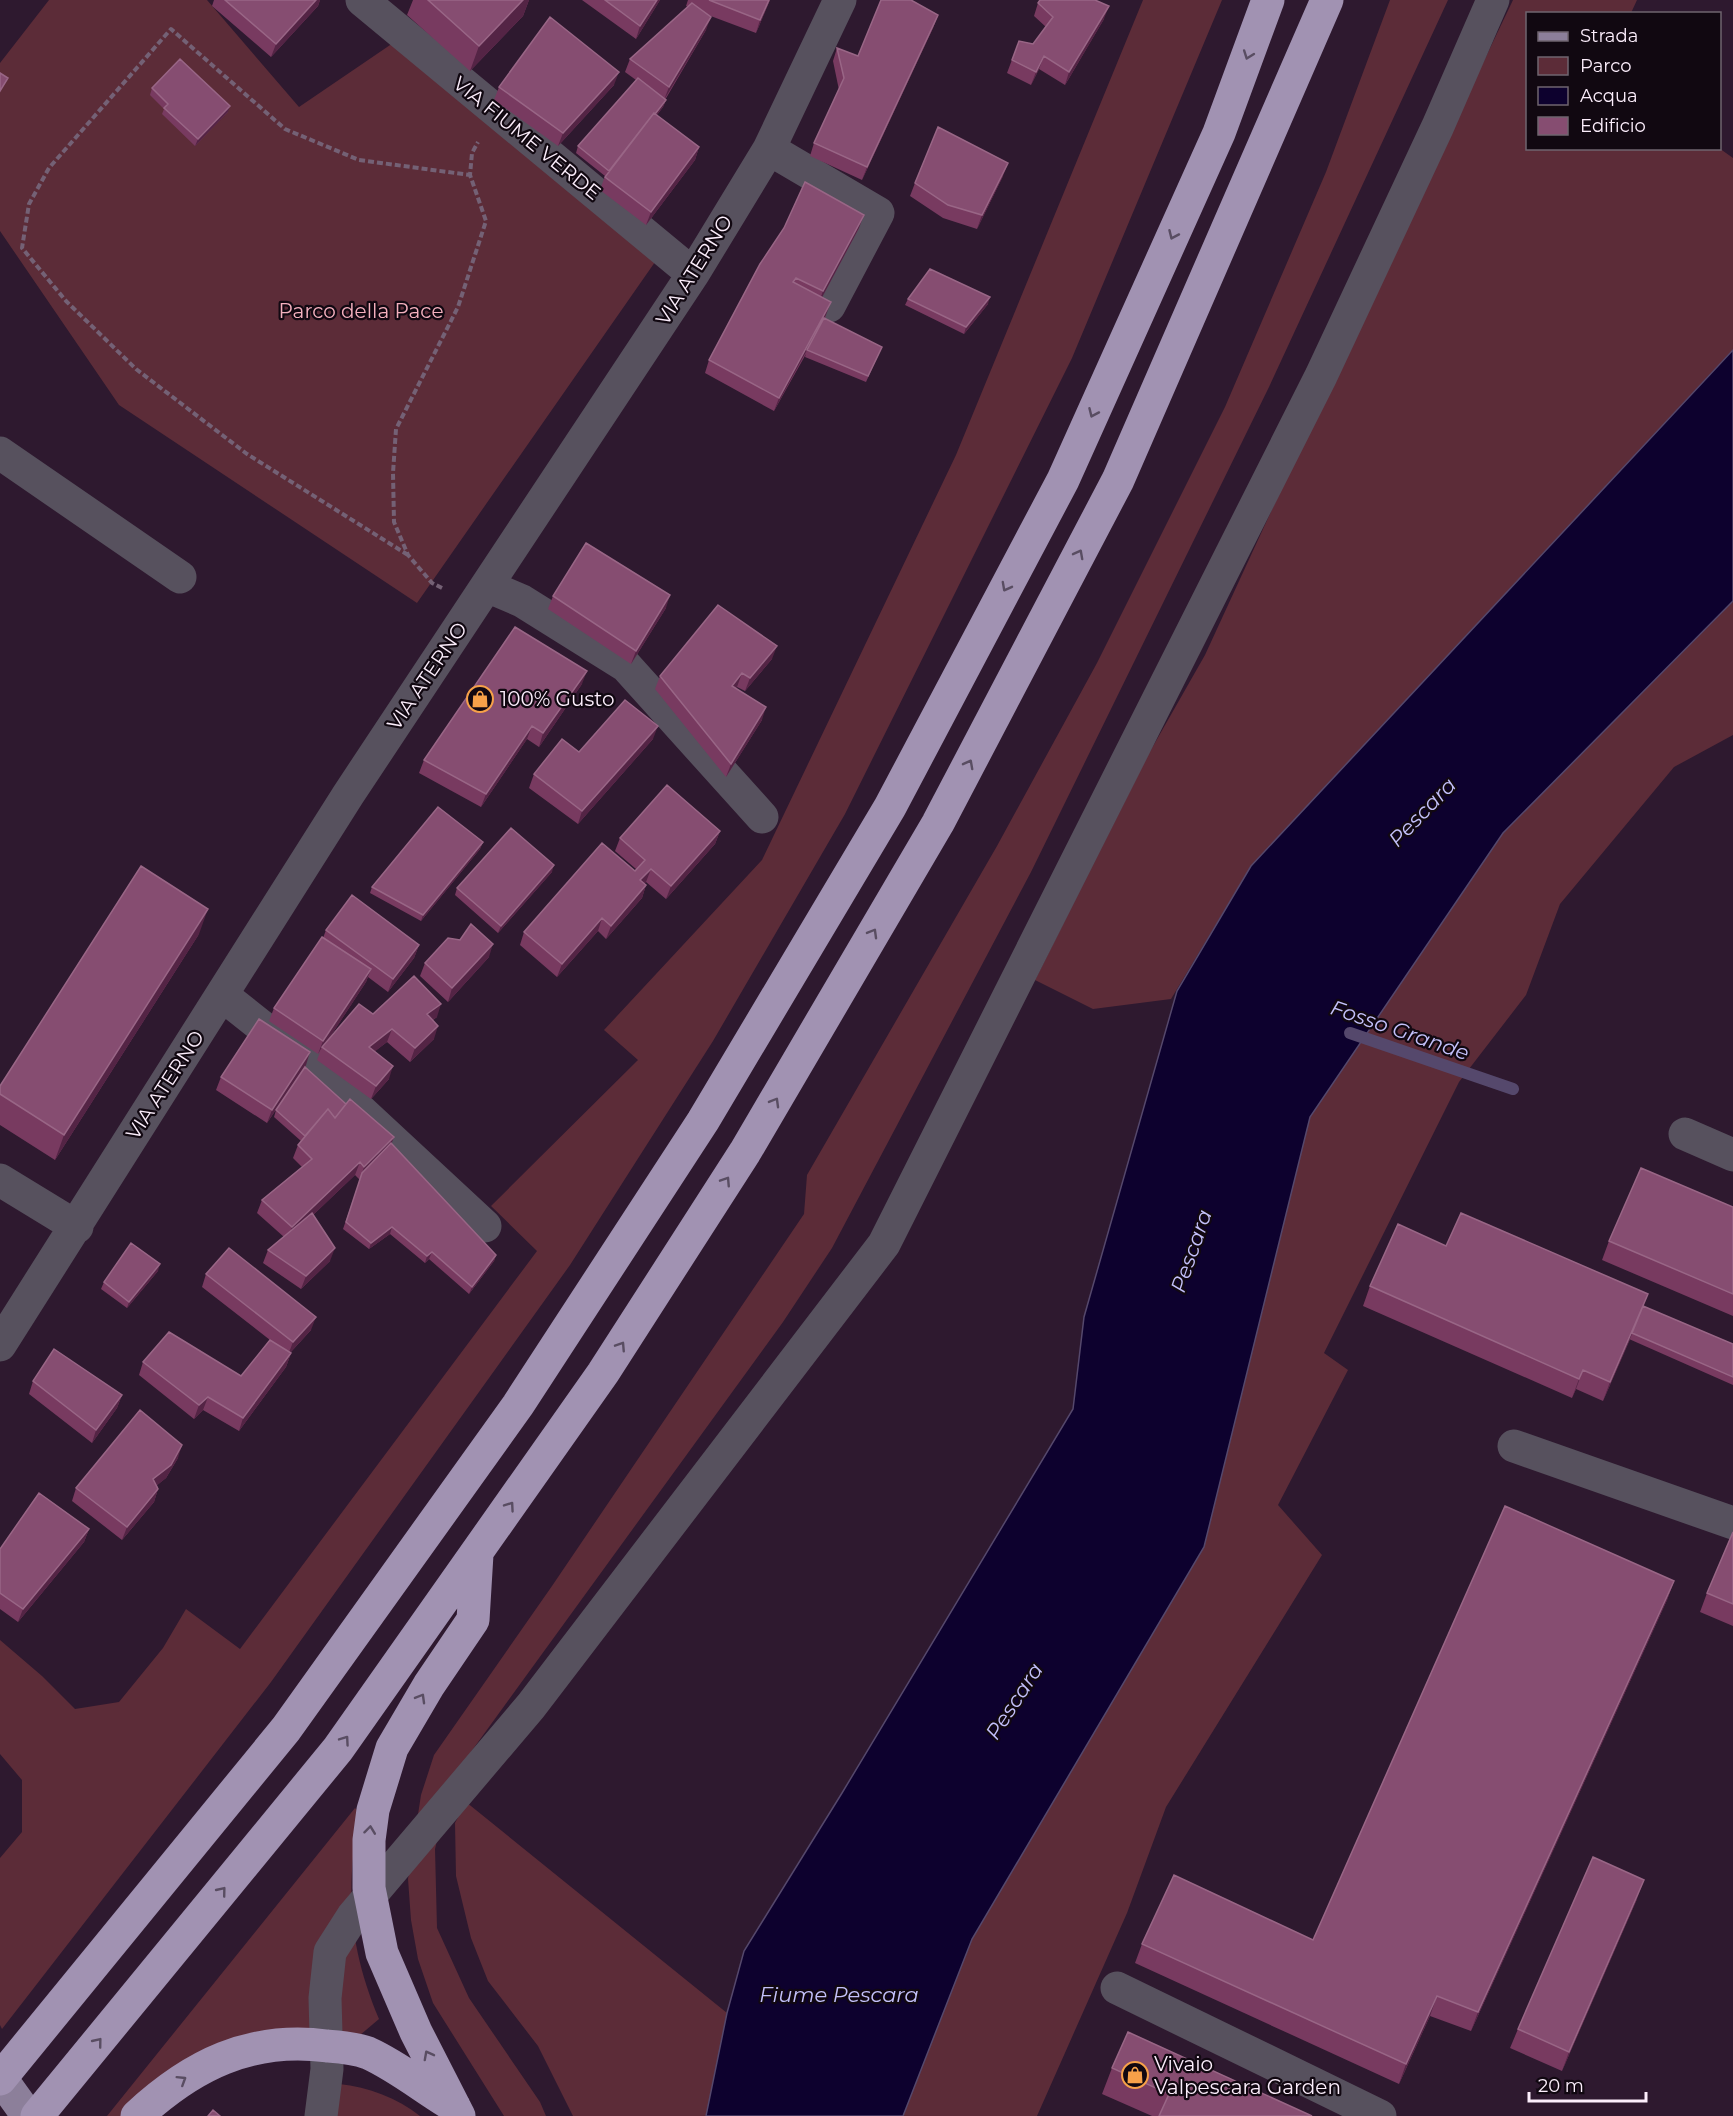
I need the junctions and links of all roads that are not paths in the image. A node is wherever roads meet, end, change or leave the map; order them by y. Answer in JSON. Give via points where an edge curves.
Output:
{"nodes":[{"id":1,"x":362,"y":0,"type":"edge"},
{"id":2,"x":840,"y":0,"type":"edge"},
{"id":3,"x":1268,"y":0,"type":"edge"},
{"id":4,"x":1327,"y":0,"type":"edge"},
{"id":5,"x":1493,"y":0,"type":"edge"},
{"id":6,"x":769,"y":149,"type":"junction"},
{"id":7,"x":693,"y":274,"type":"junction"},
{"id":8,"x":829,"y":306,"type":"edge"},
{"id":9,"x":0,"y":453,"type":"edge"},
{"id":10,"x":180,"y":576,"type":"dead end"},
{"id":11,"x":481,"y":595,"type":"junction"},
{"id":12,"x":762,"y":817,"type":"dead end"},
{"id":13,"x":222,"y":995,"type":"junction"},
{"id":14,"x":1685,"y":1134,"type":"dead end"},
{"id":15,"x":1733,"y":1155,"type":"edge"},
{"id":16,"x":0,"y":1179,"type":"edge"},
{"id":17,"x":77,"y":1227,"type":"junction"},
{"id":18,"x":485,"y":1227,"type":"dead end"},
{"id":19,"x":0,"y":1346,"type":"edge"},
{"id":20,"x":1514,"y":1446,"type":"dead end"},
{"id":21,"x":1733,"y":1523,"type":"edge"},
{"id":22,"x":477,"y":1554,"type":"junction"},
{"id":23,"x":1118,"y":1988,"type":"dead end"},
{"id":24,"x":0,"y":2078,"type":"edge"},
{"id":25,"x":457,"y":2111,"type":"edge"},
{"id":26,"x":27,"y":2116,"type":"edge"},
{"id":27,"x":38,"y":2116,"type":"edge"},
{"id":28,"x":137,"y":2116,"type":"edge"},
{"id":29,"x":321,"y":2116,"type":"edge"},
{"id":30,"x":1380,"y":2116,"type":"edge"}],
"edges":[{"from":1,"to":7,"type":"street","name":"VIA FIUME VERDE"},
{"from":2,"to":6,"type":"street","name":"VIA ATERNO"},
{"from":3,"to":24,"type":"highway","one_way":true,"via":[[1219,133],[1063,480],[890,807],[709,1111],[518,1405],[293,1720]]},
{"from":22,"to":4,"type":"highway","one_way":true,"via":[[603,1373],[745,1152],[938,823],[1118,480]]},
{"from":5,"to":29,"type":"street","via":[[1321,376],[884,1244],[531,1706],[360,1907],[330,1952],[325,1998],[327,2069]]},
{"from":6,"to":7,"type":"street","name":"VIA ATERNO"},
{"from":6,"to":8,"type":"street","via":[[878,213]]},
{"from":7,"to":11,"type":"street","name":"VIA ATERNO"},
{"from":9,"to":10,"type":"street"},
{"from":11,"to":12,"type":"street","via":[[522,601],[626,666]]},
{"from":11,"to":13,"type":"street","name":"VIA ATERNO"},
{"from":13,"to":17,"type":"street","name":"VIA ATERNO"},
{"from":13,"to":18,"type":"street","via":[[318,1071]]},
{"from":14,"to":15,"type":"street"},
{"from":16,"to":17,"type":"street"},
{"from":17,"to":19,"type":"street","name":"VIA ATERNO"},
{"from":20,"to":21,"type":"street"},
{"from":25,"to":22,"type":"highway","one_way":true,"via":[[416,2032],[382,1953],[369,1888],[369,1840],[381,1778],[392,1748],[473,1620]]},
{"from":27,"to":22,"type":"highway","one_way":true,"via":[[338,1749]]},
{"from":23,"to":30,"type":"street"},
{"from":24,"to":26,"type":"main road"},
{"from":28,"to":25,"type":"highway","one_way":true,"via":[[162,2093],[209,2064],[250,2048],[283,2043],[366,2052],[402,2071]]}]}
